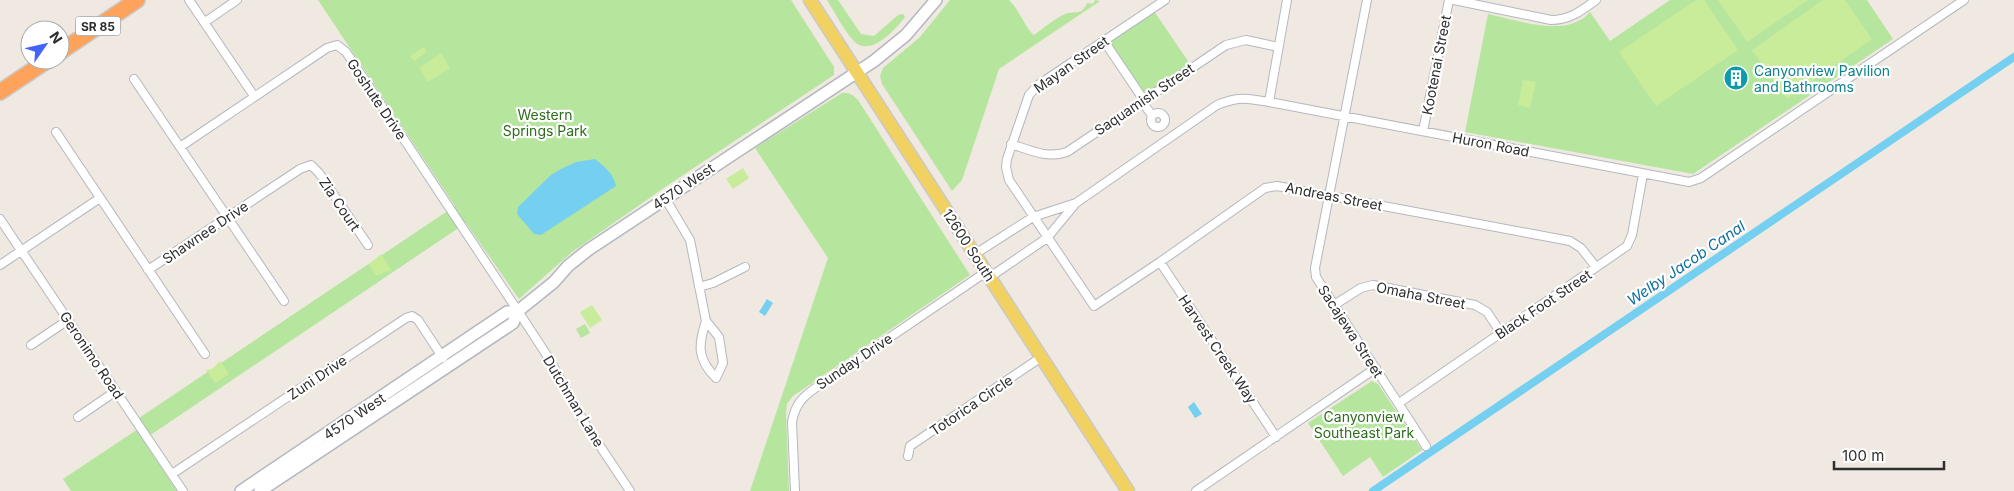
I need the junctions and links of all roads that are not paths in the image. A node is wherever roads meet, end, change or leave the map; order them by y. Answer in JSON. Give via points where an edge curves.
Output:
{"nodes":[{"id":1,"x":137,"y":0,"type":"edge"},
{"id":2,"x":190,"y":0,"type":"edge"},
{"id":3,"x":237,"y":0,"type":"edge"},
{"id":4,"x":810,"y":0,"type":"edge"},
{"id":5,"x":936,"y":0,"type":"edge"},
{"id":6,"x":1164,"y":0,"type":"edge"},
{"id":7,"x":1287,"y":0,"type":"edge"},
{"id":8,"x":1366,"y":0,"type":"edge"},
{"id":9,"x":1449,"y":0,"type":"edge"},
{"id":10,"x":1454,"y":0,"type":"edge"},
{"id":11,"x":1596,"y":0,"type":"edge"},
{"id":12,"x":1964,"y":0,"type":"edge"},
{"id":13,"x":204,"y":22,"type":"junction"},
{"id":14,"x":1104,"y":41,"type":"junction"},
{"id":15,"x":70,"y":45,"type":"edge"},
{"id":16,"x":1278,"y":47,"type":"junction"},
{"id":17,"x":33,"y":70,"type":"edge"},
{"id":18,"x":856,"y":72,"type":"junction"},
{"id":19,"x":134,"y":78,"type":"dead end"},
{"id":20,"x":0,"y":92,"type":"edge"},
{"id":21,"x":254,"y":96,"type":"junction"},
{"id":22,"x":1144,"y":99,"type":"junction"},
{"id":23,"x":1269,"y":102,"type":"junction"},
{"id":24,"x":1344,"y":116,"type":"junction"},
{"id":25,"x":1423,"y":131,"type":"junction"},
{"id":26,"x":56,"y":132,"type":"dead end"},
{"id":27,"x":1170,"y":138,"type":"junction"},
{"id":28,"x":1012,"y":144,"type":"junction"},
{"id":29,"x":180,"y":147,"type":"junction"},
{"id":30,"x":311,"y":165,"type":"joint"},
{"id":31,"x":1643,"y":174,"type":"junction"},
{"id":32,"x":1330,"y":195,"type":"junction"},
{"id":33,"x":100,"y":198,"type":"junction"},
{"id":34,"x":665,"y":198,"type":"junction"},
{"id":35,"x":1076,"y":203,"type":"junction"},
{"id":36,"x":1033,"y":216,"type":"junction"},
{"id":37,"x":227,"y":217,"type":"junction"},
{"id":38,"x":0,"y":219,"type":"edge"},
{"id":39,"x":1047,"y":238,"type":"junction"},
{"id":40,"x":368,"y":245,"type":"dead end"},
{"id":41,"x":21,"y":250,"type":"junction"},
{"id":42,"x":975,"y":254,"type":"junction"},
{"id":43,"x":1160,"y":262,"type":"junction"},
{"id":44,"x":0,"y":265,"type":"edge"},
{"id":45,"x":745,"y":267,"type":"dead end"},
{"id":46,"x":1596,"y":267,"type":"junction"},
{"id":47,"x":148,"y":270,"type":"junction"},
{"id":48,"x":988,"y":274,"type":"junction"},
{"id":49,"x":699,"y":287,"type":"junction"},
{"id":50,"x":284,"y":301,"type":"dead end"},
{"id":51,"x":1334,"y":305,"type":"junction"},
{"id":52,"x":1094,"y":306,"type":"joint"},
{"id":53,"x":518,"y":311,"type":"junction"},
{"id":54,"x":68,"y":320,"type":"junction"},
{"id":55,"x":706,"y":320,"type":"junction"},
{"id":56,"x":1501,"y":333,"type":"junction"},
{"id":57,"x":31,"y":346,"type":"dead end"},
{"id":58,"x":205,"y":354,"type":"dead end"},
{"id":59,"x":441,"y":356,"type":"junction"},
{"id":60,"x":1040,"y":358,"type":"junction"},
{"id":61,"x":448,"y":366,"type":"junction"},
{"id":62,"x":1376,"y":368,"type":"junction"},
{"id":63,"x":116,"y":391,"type":"junction"},
{"id":64,"x":1399,"y":403,"type":"junction"},
{"id":65,"x":78,"y":416,"type":"dead end"},
{"id":66,"x":1276,"y":437,"type":"junction"},
{"id":67,"x":1426,"y":446,"type":"dead end"},
{"id":68,"x":908,"y":456,"type":"dead end"},
{"id":69,"x":172,"y":474,"type":"junction"},
{"id":70,"x":183,"y":491,"type":"edge"},
{"id":71,"x":241,"y":491,"type":"edge"},
{"id":72,"x":260,"y":491,"type":"edge"},
{"id":73,"x":630,"y":491,"type":"edge"},
{"id":74,"x":794,"y":491,"type":"edge"},
{"id":75,"x":1128,"y":491,"type":"edge"},
{"id":76,"x":1196,"y":491,"type":"edge"}],
"edges":[{"from":1,"to":15,"type":"highway","number":"SR 85"},
{"from":2,"to":13,"type":"street"},
{"from":3,"to":13,"type":"street"},
{"from":4,"to":18,"type":"main road","name":"12600 South"},
{"from":5,"to":18,"type":"main road","name":"4570 West","via":[[906,35]]},
{"from":6,"to":14,"type":"street","name":"Mayan Street"},
{"from":7,"to":16,"type":"street"},
{"from":8,"to":24,"type":"street","name":"Sacajewa Street"},
{"from":9,"to":25,"type":"street","name":"Kootenai Street"},
{"from":10,"to":11,"type":"street","via":[[1551,20],[1575,16]]},
{"from":12,"to":31,"type":"street","name":"Huron Road","via":[[1701,178],[1690,182]]},
{"from":13,"to":21,"type":"street"},
{"from":14,"to":22,"type":"street"},
{"from":14,"to":28,"type":"street","name":"Mayan Street","via":[[1038,85],[1029,95]]},
{"from":16,"to":22,"type":"street","name":"Saquamish Street","via":[[1246,40],[1226,44]]},
{"from":16,"to":23,"type":"street"},
{"from":17,"to":20,"type":"highway"},
{"from":18,"to":34,"type":"main road","name":"4570 West"},
{"from":18,"to":42,"type":"main road","name":"12600 South"},
{"from":19,"to":29,"type":"street"},
{"from":21,"to":29,"type":"street","name":"Goshute Drive"},
{"from":21,"to":53,"type":"street","name":"Goshute Drive","via":[[327,48],[337,45],[346,52]]},
{"from":22,"to":27,"type":"street","via":[[1154,114],[1150,120],[1152,125],[1161,126]]},
{"from":22,"to":28,"type":"street","name":"Saquamish Street","via":[[1058,155]]},
{"from":23,"to":24,"type":"street","name":"Huron Road"},
{"from":23,"to":27,"type":"street","name":"Huron Road","via":[[1232,98]]},
{"from":24,"to":25,"type":"street","name":"Huron Road"},
{"from":24,"to":32,"type":"street","name":"Sacajewa Street"},
{"from":25,"to":31,"type":"street","name":"Huron Road"},
{"from":26,"to":33,"type":"street","name":"Shawnee Drive"},
{"from":27,"to":35,"type":"street","name":"Huron Road"},
{"from":28,"to":36,"type":"street","name":"Mayan Street","via":[[1007,174]]},
{"from":29,"to":37,"type":"street"},
{"from":30,"to":37,"type":"street","name":"Shawnee Drive"},
{"from":30,"to":40,"type":"street","name":"Zia Court"},
{"from":31,"to":46,"type":"street","name":"Black Foot Street","via":[[1627,246]]},
{"from":32,"to":43,"type":"street","name":"Andreas Street","via":[[1277,186],[1265,188]]},
{"from":32,"to":46,"type":"street","name":"Andreas Street","via":[[1570,241],[1581,248]]},
{"from":32,"to":51,"type":"street","name":"Sacajewa Street","via":[[1315,268],[1316,277]]},
{"from":33,"to":41,"type":"street"},
{"from":33,"to":47,"type":"street","name":"Shawnee Drive"},
{"from":34,"to":49,"type":"street","via":[[690,240]]},
{"from":34,"to":53,"type":"main road","name":"4570 West","via":[[588,250]]},
{"from":35,"to":36,"type":"street","name":"Huron Road"},
{"from":35,"to":39,"type":"street","name":"Huron Road"},
{"from":36,"to":39,"type":"street","name":"Mayan Street"},
{"from":36,"to":42,"type":"street","name":"Huron Road"},
{"from":37,"to":47,"type":"street","name":"Shawnee Drive"},
{"from":37,"to":50,"type":"street"},
{"from":38,"to":41,"type":"street","name":"Geronimo Road"},
{"from":39,"to":48,"type":"street","name":"Huron Road"},
{"from":39,"to":52,"type":"street","name":"Mayan Street"},
{"from":41,"to":44,"type":"street"},
{"from":41,"to":54,"type":"street","name":"Geronimo Road"},
{"from":42,"to":48,"type":"main road","name":"12600 South"},
{"from":43,"to":52,"type":"street","name":"Andreas Street"},
{"from":43,"to":66,"type":"street","name":"Harvest Creek Way"},
{"from":45,"to":49,"type":"street","via":[[713,284]]},
{"from":46,"to":56,"type":"street","name":"Black Foot Street"},
{"from":47,"to":58,"type":"street"},
{"from":48,"to":60,"type":"main road","name":"12600 South"},
{"from":48,"to":74,"type":"street","name":"Sunday Drive","via":[[814,389],[798,403],[792,422]]},
{"from":49,"to":55,"type":"street"},
{"from":51,"to":56,"type":"street","name":"Omaha Street","via":[[1360,288],[1373,285],[1475,305],[1486,312]]},
{"from":51,"to":62,"type":"street","name":"Sacajewa Street"},
{"from":53,"to":59,"type":"main road","name":"4570 West","via":[[507,312]]},
{"from":53,"to":61,"type":"main road","name":"4570 West","via":[[514,323]]},
{"from":53,"to":73,"type":"street","name":"Dutchman Lane","via":[[584,422]]},
{"from":54,"to":57,"type":"street"},
{"from":54,"to":63,"type":"street","name":"Geronimo Road"},
{"from":55,"to":55,"type":"street","via":[[700,340],[705,367],[716,378],[724,363],[719,337]]},
{"from":56,"to":64,"type":"street","name":"Black Foot Street"},
{"from":59,"to":61,"type":"street","name":"Zuni Drive"},
{"from":59,"to":69,"type":"street","name":"Zuni Drive","via":[[418,320],[412,316],[406,318]]},
{"from":59,"to":71,"type":"main road","name":"4570 West"},
{"from":60,"to":68,"type":"street","name":"Totorica Circle","via":[[910,446]]},
{"from":60,"to":75,"type":"main road","name":"12600 South"},
{"from":61,"to":72,"type":"main road","name":"4570 West"},
{"from":62,"to":64,"type":"street","name":"Sacajewa Street"},
{"from":62,"to":66,"type":"street"},
{"from":63,"to":65,"type":"street"},
{"from":63,"to":69,"type":"street","name":"Geronimo Road"},
{"from":64,"to":67,"type":"street","name":"Sacajewa Street"},
{"from":66,"to":76,"type":"street"},
{"from":69,"to":70,"type":"street","name":"Geronimo Road"}]}
